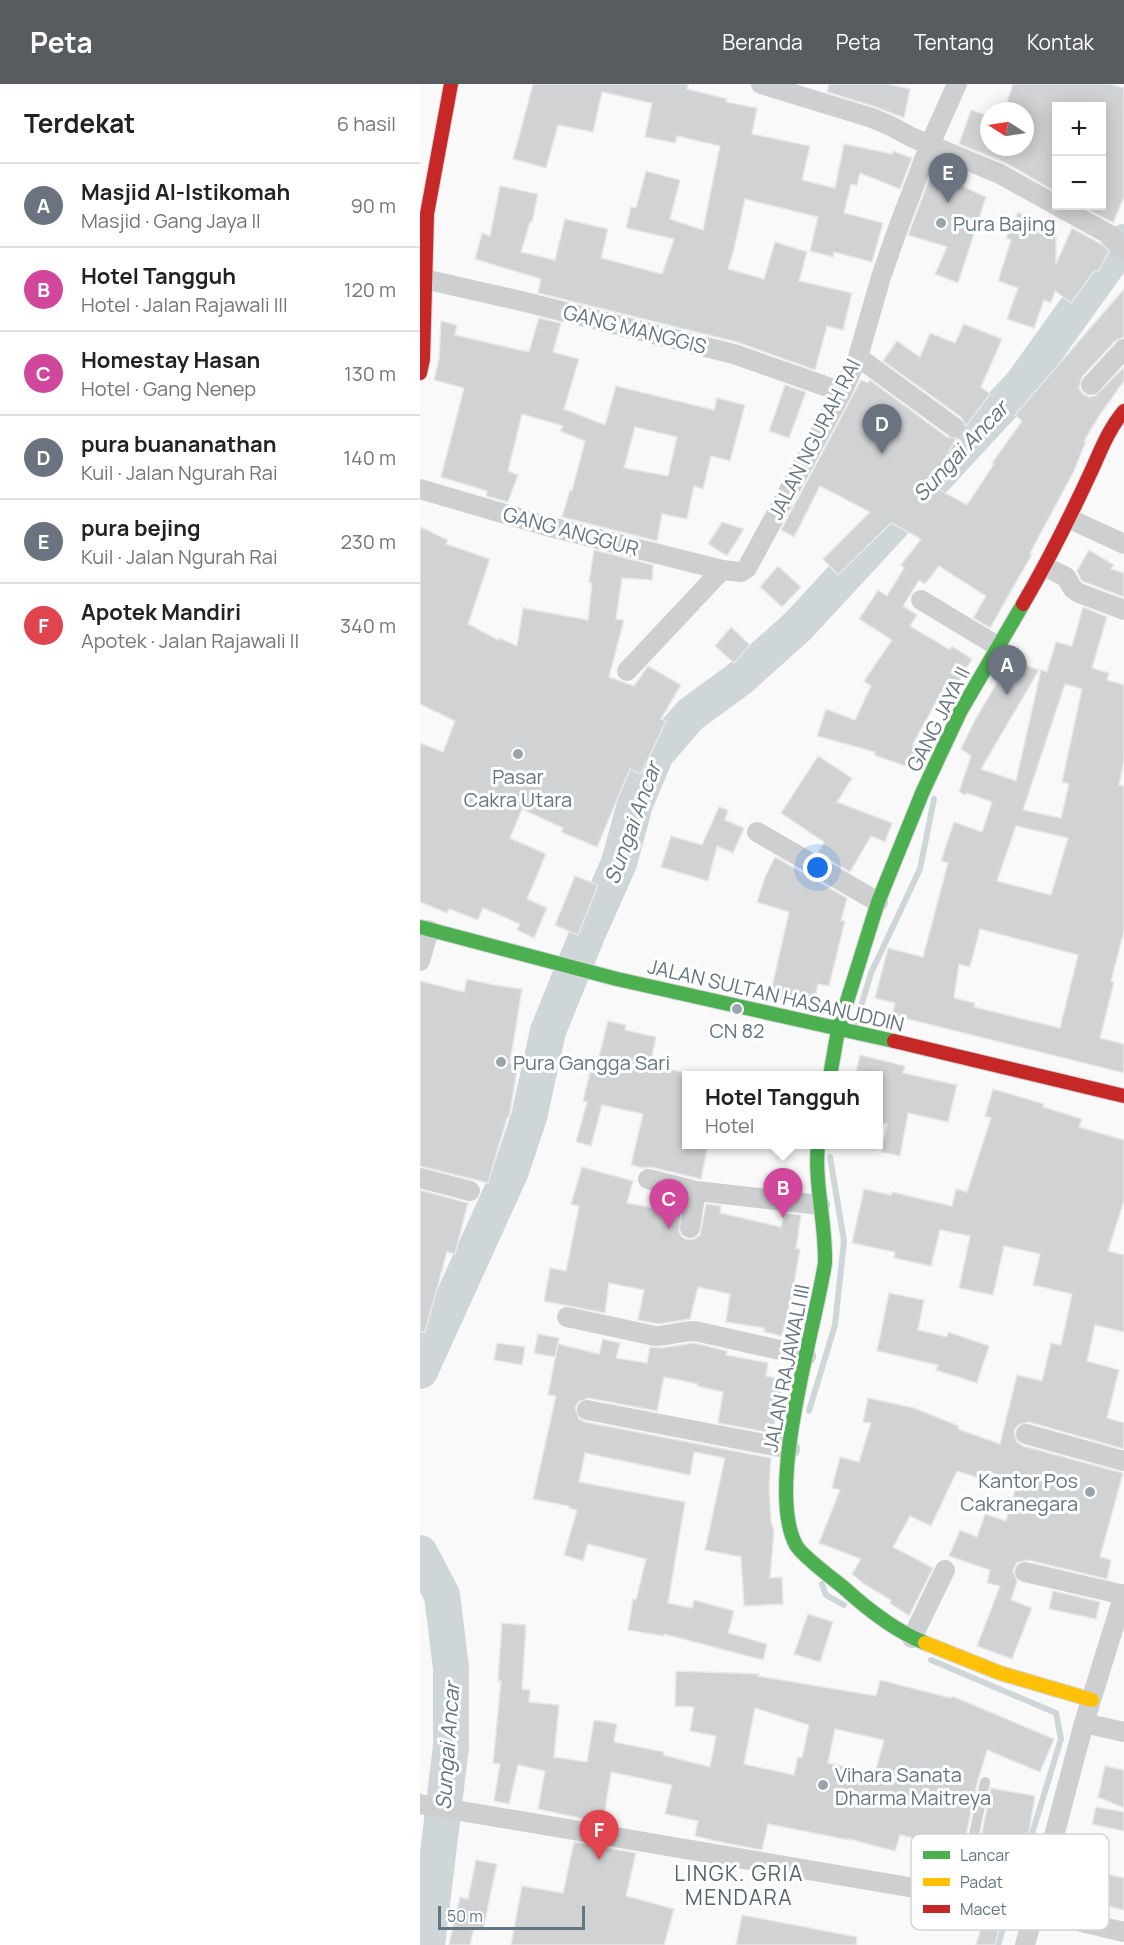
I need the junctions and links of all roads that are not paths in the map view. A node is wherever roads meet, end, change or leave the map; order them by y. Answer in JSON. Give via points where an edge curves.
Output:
{"nodes":[{"id":1,"x":451,"y":84,"type":"edge"},
{"id":2,"x":761,"y":84,"type":"edge"},
{"id":3,"x":957,"y":84,"type":"edge"},
{"id":4,"x":930,"y":144,"type":"junction"},
{"id":5,"x":428,"y":162,"type":"edge"},
{"id":6,"x":1119,"y":244,"type":"edge"},
{"id":7,"x":424,"y":279,"type":"junction"},
{"id":8,"x":1124,"y":349,"type":"edge"},
{"id":9,"x":858,"y":357,"type":"junction"},
{"id":10,"x":421,"y":363,"type":"edge"},
{"id":11,"x":1091,"y":385,"type":"dead end"},
{"id":12,"x":842,"y":392,"type":"junction"},
{"id":13,"x":1124,"y":411,"type":"edge"},
{"id":14,"x":954,"y":427,"type":"dead end"},
{"id":15,"x":420,"y":489,"type":"edge"},
{"id":16,"x":1076,"y":522,"type":"junction"},
{"id":17,"x":1124,"y":544,"type":"edge"},
{"id":18,"x":1046,"y":567,"type":"junction"},
{"id":19,"x":722,"y":570,"type":"junction"},
{"id":20,"x":921,"y":600,"type":"dead end"},
{"id":21,"x":1124,"y":610,"type":"edge"},
{"id":22,"x":999,"y":647,"type":"junction"},
{"id":23,"x":627,"y":671,"type":"dead end"},
{"id":24,"x":757,"y":832,"type":"dead end"},
{"id":25,"x":878,"y":902,"type":"junction"},
{"id":26,"x":424,"y":928,"type":"edge"},
{"id":27,"x":420,"y":961,"type":"edge"},
{"id":28,"x":842,"y":1030,"type":"junction"},
{"id":29,"x":831,"y":1071,"type":"edge"},
{"id":30,"x":1124,"y":1096,"type":"edge"},
{"id":31,"x":818,"y":1149,"type":"edge"},
{"id":32,"x":420,"y":1178,"type":"edge"},
{"id":33,"x":648,"y":1179,"type":"dead end"},
{"id":34,"x":470,"y":1191,"type":"dead end"},
{"id":35,"x":696,"y":1191,"type":"junction"},
{"id":36,"x":820,"y":1205,"type":"junction"},
{"id":37,"x":690,"y":1228,"type":"dead end"},
{"id":38,"x":567,"y":1317,"type":"dead end"},
{"id":39,"x":806,"y":1356,"type":"junction"},
{"id":40,"x":587,"y":1410,"type":"dead end"},
{"id":41,"x":1026,"y":1434,"type":"dead end"},
{"id":42,"x":790,"y":1449,"type":"junction"},
{"id":43,"x":1124,"y":1461,"type":"edge"},
{"id":44,"x":945,"y":1570,"type":"dead end"},
{"id":45,"x":1025,"y":1572,"type":"dead end"},
{"id":46,"x":1124,"y":1594,"type":"edge"},
{"id":47,"x":912,"y":1638,"type":"junction"},
{"id":48,"x":1092,"y":1700,"type":"junction"},
{"id":49,"x":1084,"y":1723,"type":"junction"},
{"id":50,"x":1124,"y":1732,"type":"edge"},
{"id":51,"x":985,"y":1782,"type":"dead end"},
{"id":52,"x":420,"y":1804,"type":"edge"},
{"id":53,"x":974,"y":1834,"type":"edge"},
{"id":54,"x":1052,"y":1834,"type":"edge"},
{"id":55,"x":911,"y":1888,"type":"edge"},
{"id":56,"x":1109,"y":1928,"type":"edge"},
{"id":57,"x":1027,"y":1930,"type":"edge"},
{"id":58,"x":1124,"y":1932,"type":"edge"},
{"id":59,"x":1025,"y":1945,"type":"edge"}],
"edges":[{"from":1,"to":5,"type":"street"},
{"from":2,"to":4,"type":"street","via":[[872,118]]},
{"from":3,"to":4,"type":"street","name":"JALAN NGURAH RAI"},
{"from":4,"to":6,"type":"street","via":[[1000,174]]},
{"from":4,"to":9,"type":"street","name":"JALAN NGURAH RAI","via":[[881,277]]},
{"from":5,"to":7,"type":"street"},
{"from":7,"to":10,"type":"street"},
{"from":7,"to":12,"type":"street","name":"GANG MANGGIS","via":[[734,354]]},
{"from":8,"to":11,"type":"street"},
{"from":9,"to":12,"type":"street","name":"JALAN NGURAH RAI"},
{"from":9,"to":14,"type":"street"},
{"from":12,"to":19,"type":"street","name":"JALAN NGURAH RAI","via":[[747,568],[741,572]]},
{"from":13,"to":16,"type":"street","name":"GANG JAYA II","via":[[1105,438]]},
{"from":15,"to":19,"type":"street","name":"GANG ANGGUR"},
{"from":16,"to":17,"type":"street"},
{"from":16,"to":18,"type":"street","name":"GANG JAYA II"},
{"from":18,"to":21,"type":"street","via":[[1066,577],[1078,593]]},
{"from":18,"to":22,"type":"street","name":"GANG JAYA II"},
{"from":19,"to":23,"type":"street"},
{"from":20,"to":22,"type":"street"},
{"from":22,"to":25,"type":"street","name":"GANG JAYA II","via":[[949,733]]},
{"from":24,"to":25,"type":"street"},
{"from":25,"to":28,"type":"street","name":"GANG JAYA II"},
{"from":26,"to":27,"type":"street"},
{"from":26,"to":28,"type":"street","name":"JALAN SULTAN HASANUDDIN","via":[[547,962]]},
{"from":28,"to":29,"type":"street"},
{"from":28,"to":30,"type":"street","name":"JALAN SULTAN HASANUDDIN"},
{"from":31,"to":36,"type":"street","name":"JALAN RAJAWALI III"},
{"from":32,"to":34,"type":"street"},
{"from":33,"to":35,"type":"street"},
{"from":35,"to":36,"type":"street"},
{"from":35,"to":37,"type":"street"},
{"from":36,"to":39,"type":"street","name":"JALAN RAJAWALI III","via":[[825,1261]]},
{"from":38,"to":39,"type":"street","via":[[655,1336],[695,1331]]},
{"from":39,"to":42,"type":"street","name":"JALAN RAJAWALI III"},
{"from":40,"to":42,"type":"street"},
{"from":41,"to":43,"type":"street"},
{"from":42,"to":47,"type":"street","name":"JALAN RAJAWALI III","via":[[786,1494],[788,1525],[796,1546],[858,1601]]},
{"from":44,"to":47,"type":"street"},
{"from":45,"to":46,"type":"street"},
{"from":46,"to":48,"type":"street"},
{"from":47,"to":48,"type":"street","name":"JALAN RAJAWALI III","via":[[1000,1673]]},
{"from":48,"to":49,"type":"street"},
{"from":49,"to":50,"type":"street"},
{"from":49,"to":54,"type":"street"},
{"from":51,"to":53,"type":"lane"},
{"from":52,"to":55,"type":"street"},
{"from":56,"to":58,"type":"street"},
{"from":57,"to":59,"type":"street"}]}
